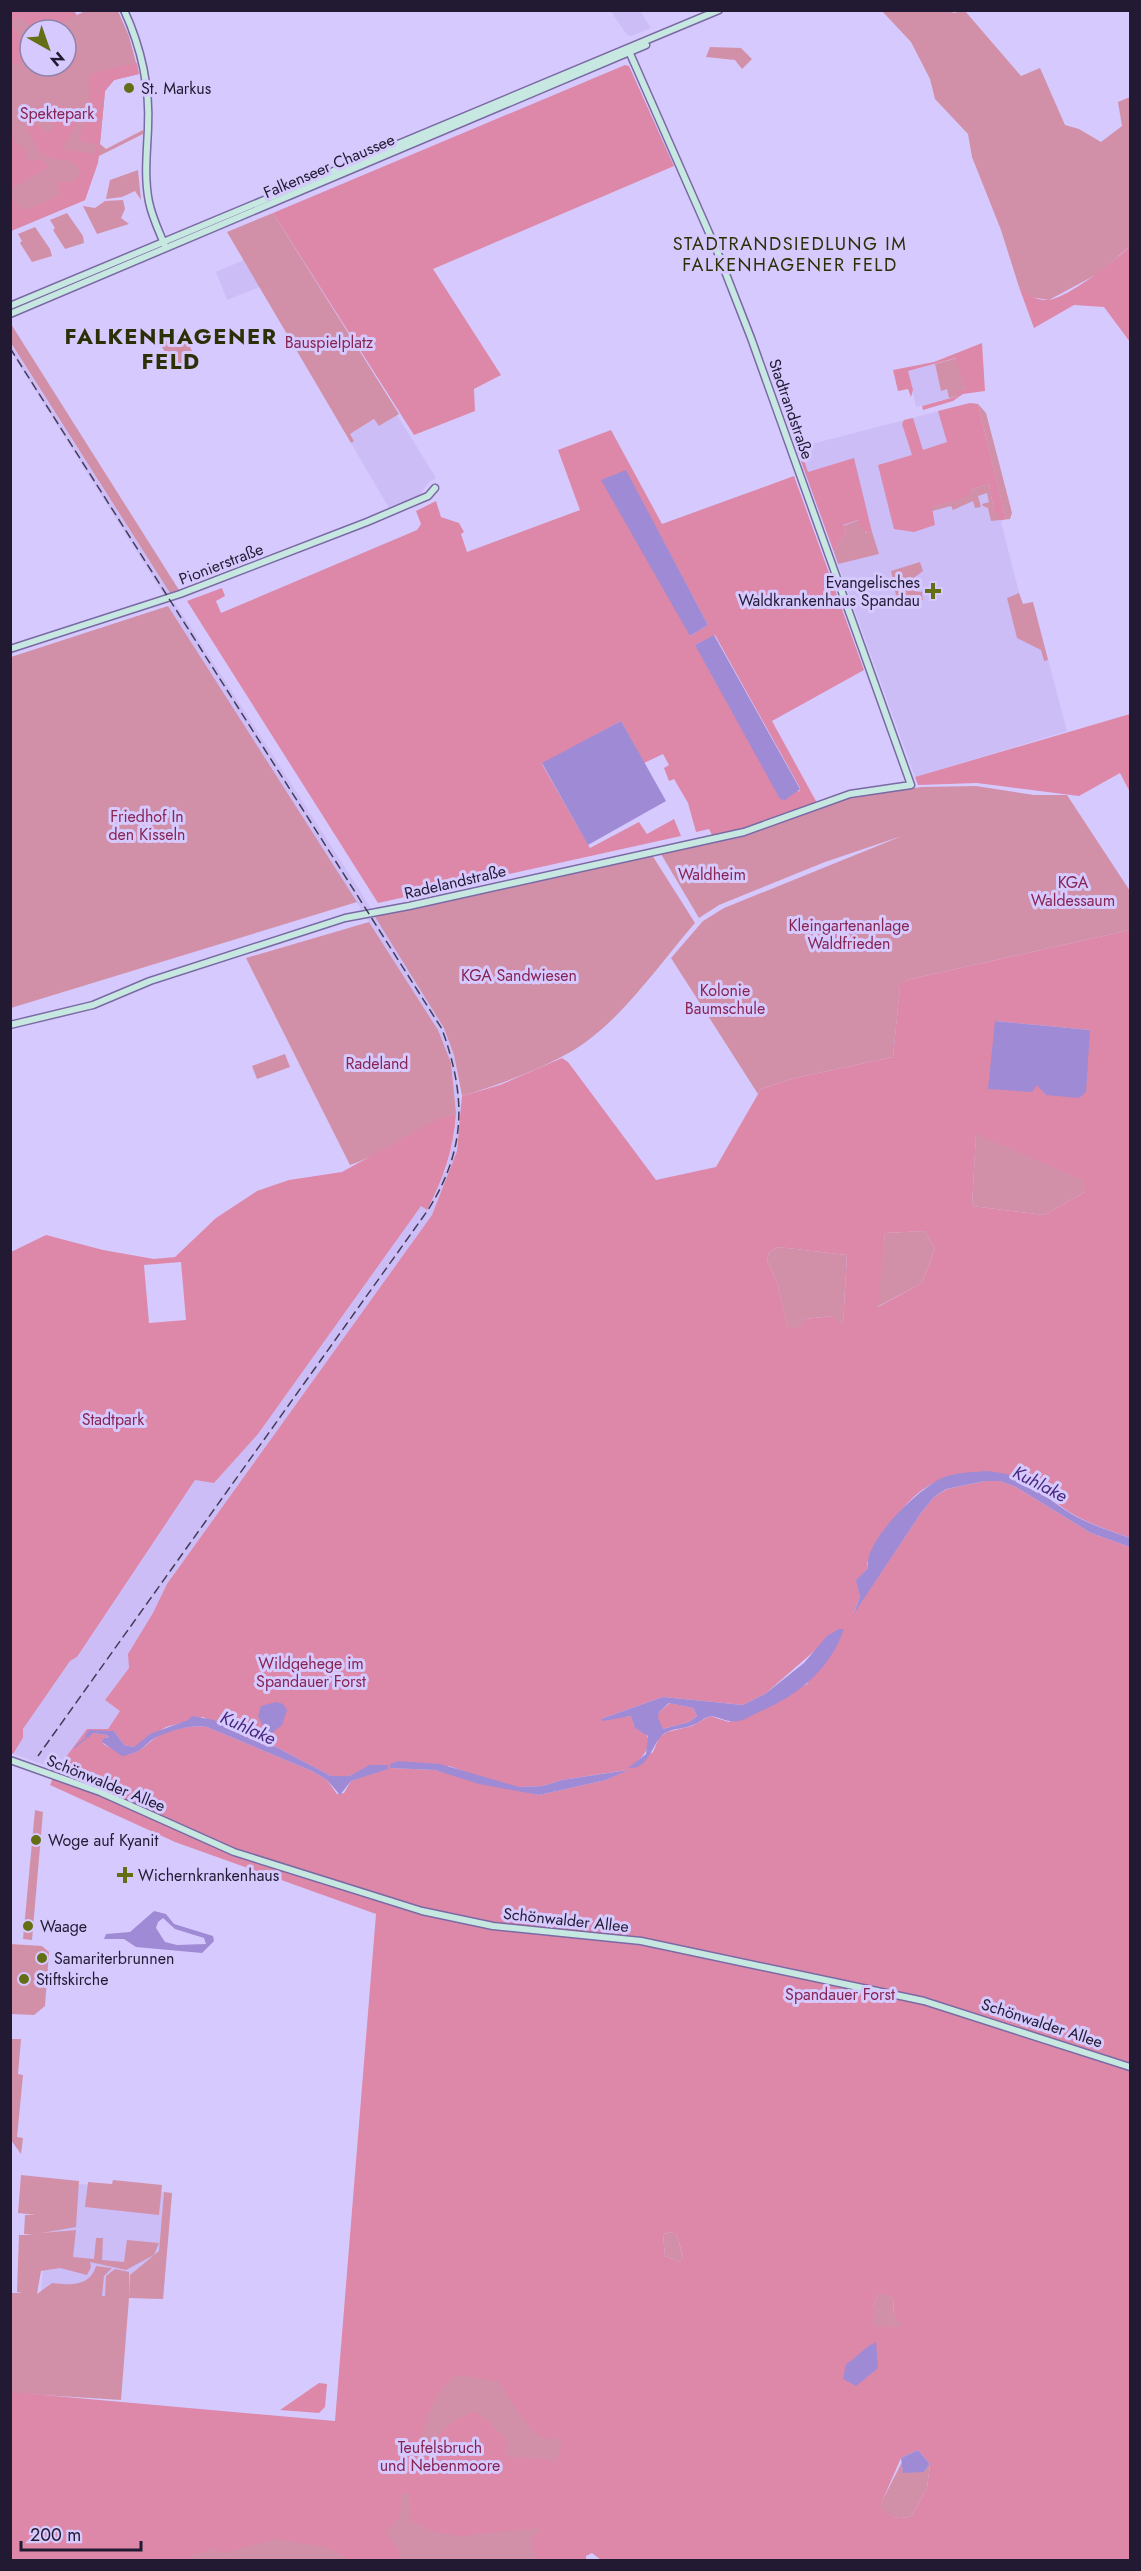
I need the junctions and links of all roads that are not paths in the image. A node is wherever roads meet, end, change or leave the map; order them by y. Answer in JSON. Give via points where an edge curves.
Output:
{"nodes":[{"id":1,"x":124,"y":10,"type":"edge"},
{"id":2,"x":719,"y":10,"type":"edge"},
{"id":3,"x":629,"y":51,"type":"junction"},
{"id":4,"x":165,"y":245,"type":"junction"},
{"id":5,"x":10,"y":306,"type":"edge"},
{"id":6,"x":10,"y":314,"type":"edge"},
{"id":7,"x":435,"y":488,"type":"dead end"},
{"id":8,"x":10,"y":649,"type":"edge"},
{"id":9,"x":911,"y":785,"type":"joint"},
{"id":10,"x":10,"y":1024,"type":"edge"},
{"id":11,"x":10,"y":1760,"type":"edge"},
{"id":12,"x":1131,"y":2067,"type":"edge"}],
"edges":[{"from":1,"to":4,"type":"street","via":[[138,45],[145,78],[146,181],[151,211]]},
{"from":2,"to":3,"type":"street","name":"Falkenseer Chaussee"},
{"from":3,"to":4,"type":"street","name":"Falkenseer Chaussee"},
{"from":3,"to":9,"type":"street","name":"Stadtrandstraße","via":[[751,338]]},
{"from":4,"to":5,"type":"street","name":"Falkenseer Chaussee"},
{"from":4,"to":6,"type":"street","name":"Falkenseer Chaussee"},
{"from":7,"to":8,"type":"street","name":"Pionierstraße","via":[[428,496],[368,522],[180,594]]},
{"from":9,"to":10,"type":"street","name":"Radelandstraße","via":[[850,794],[744,832],[358,915],[155,980],[93,1005]]},
{"from":11,"to":12,"type":"street","name":"Schönwalder Allee","via":[[100,1792],[234,1852],[422,1911],[493,1926],[641,1941],[914,1998]]}]}
